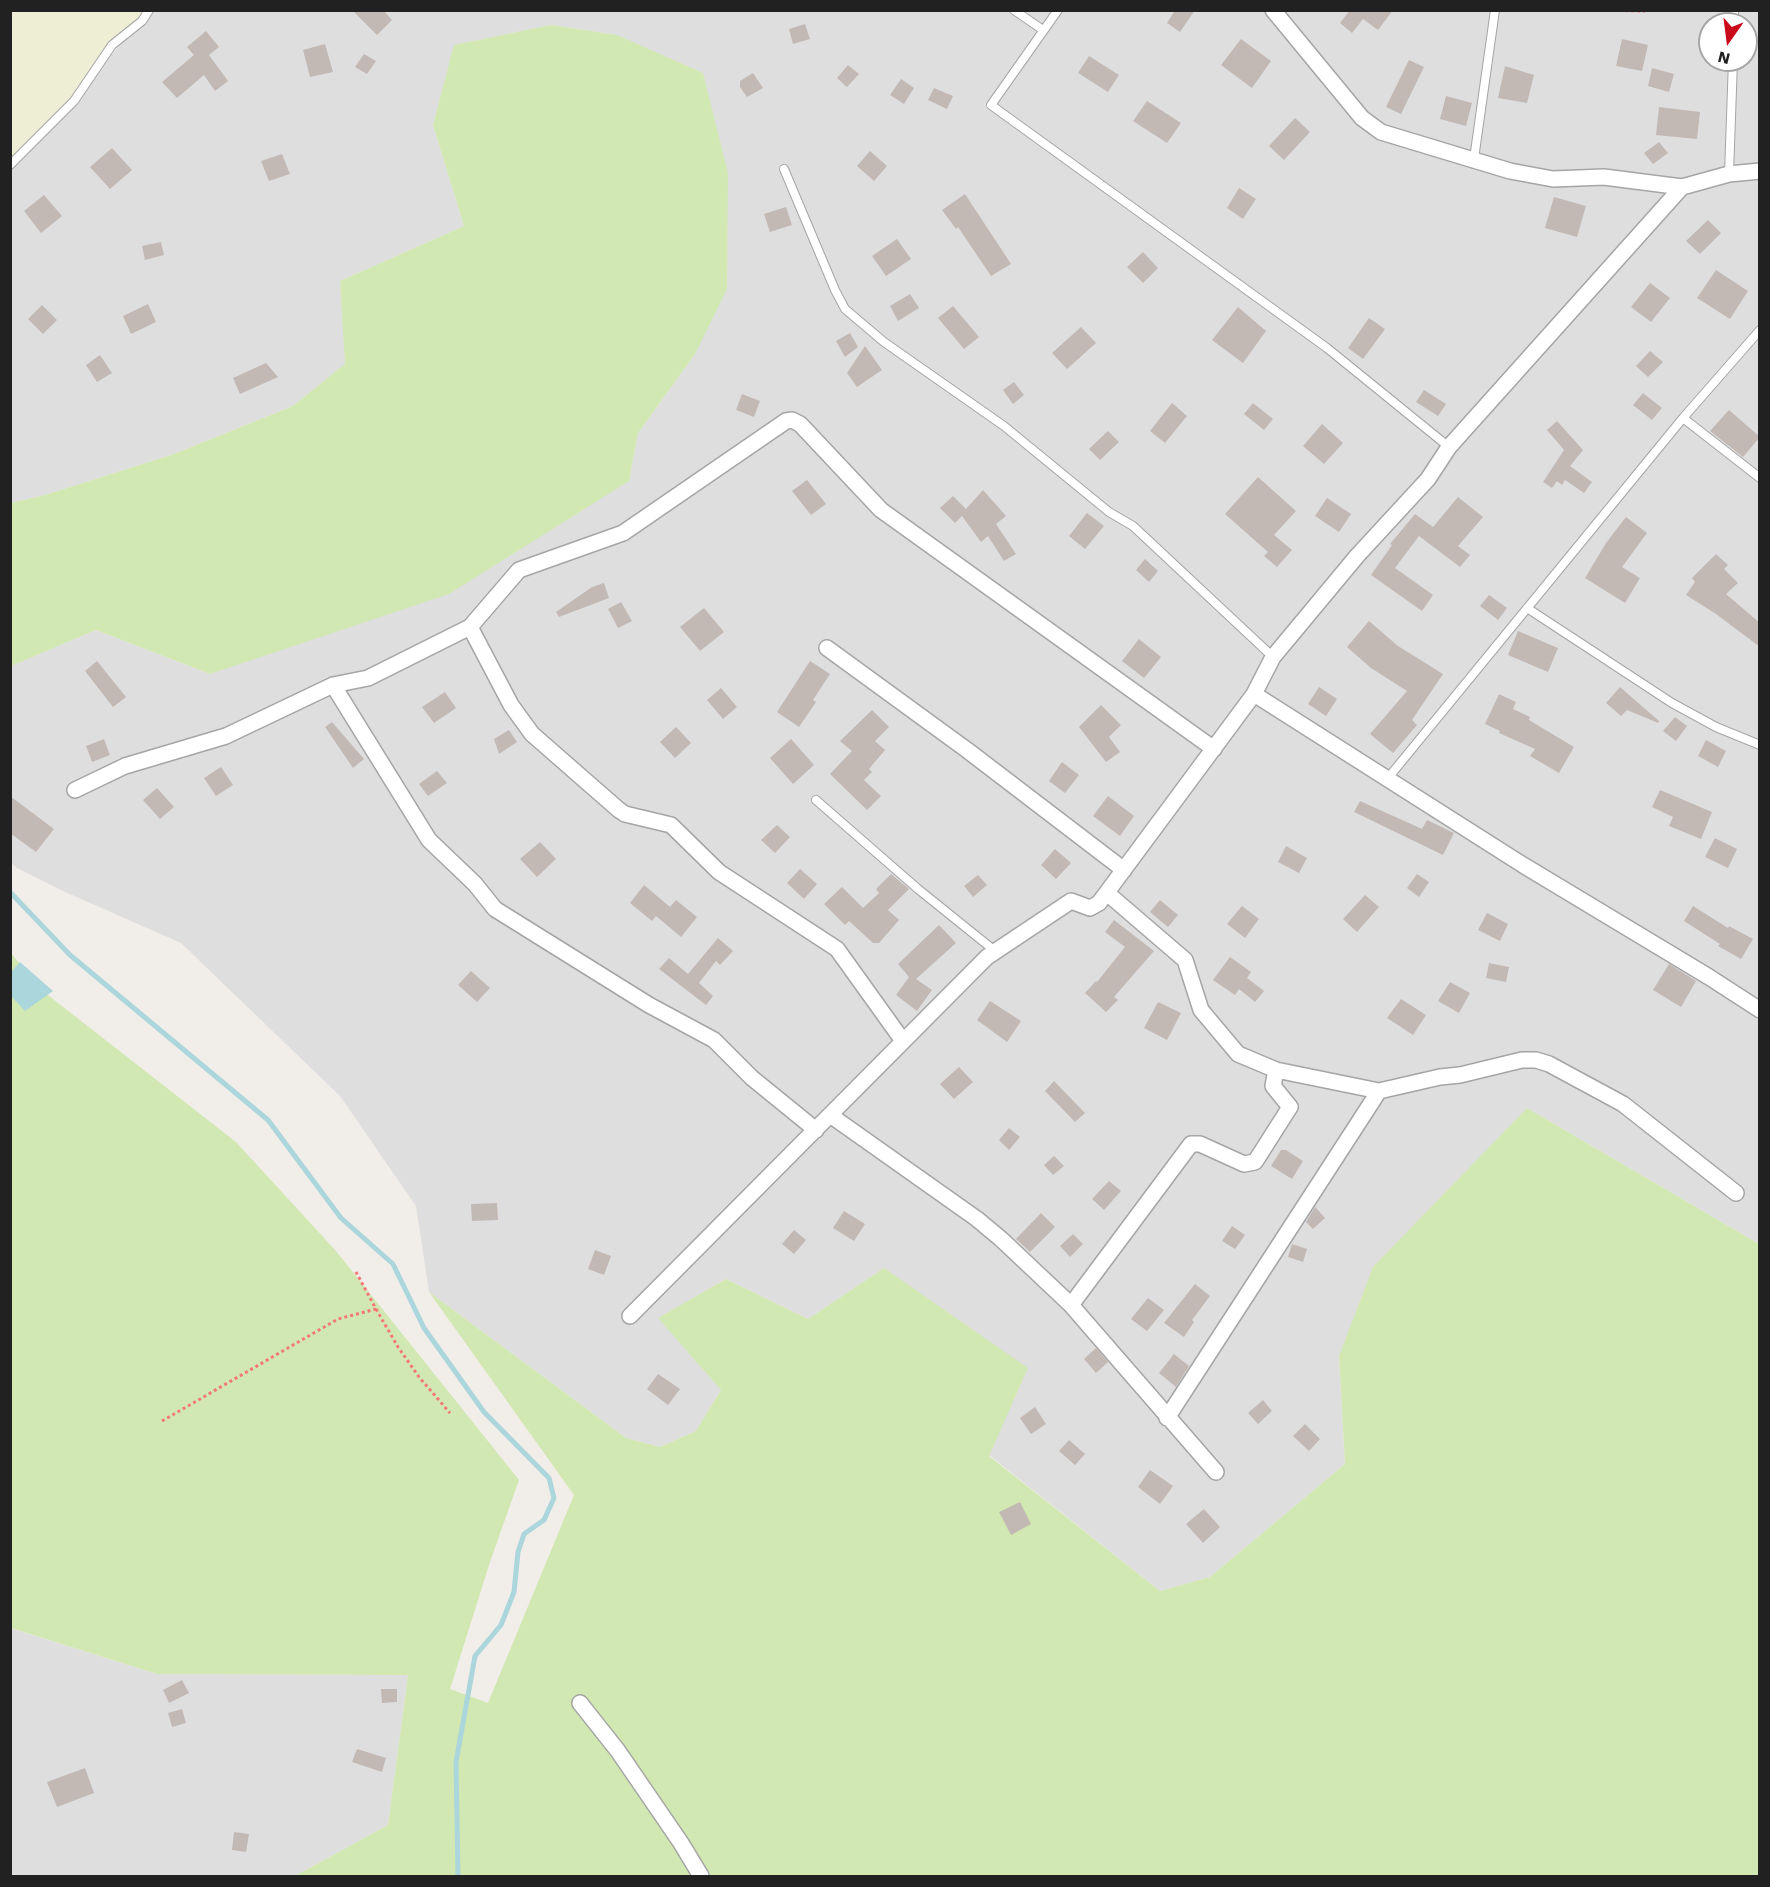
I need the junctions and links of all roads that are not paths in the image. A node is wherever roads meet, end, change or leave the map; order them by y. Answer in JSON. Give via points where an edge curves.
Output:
{"nodes":[{"id":1,"x":149,"y":10,"type":"edge"},
{"id":2,"x":1014,"y":10,"type":"edge"},
{"id":3,"x":1058,"y":10,"type":"edge"},
{"id":4,"x":1273,"y":10,"type":"edge"},
{"id":5,"x":1495,"y":10,"type":"edge"},
{"id":6,"x":1043,"y":30,"type":"junction"},
{"id":7,"x":1733,"y":72,"type":"edge"},
{"id":8,"x":1474,"y":159,"type":"junction"},
{"id":9,"x":10,"y":165,"type":"edge"},
{"id":10,"x":784,"y":169,"type":"dead end"},
{"id":11,"x":1760,"y":171,"type":"edge"},
{"id":12,"x":1730,"y":174,"type":"junction"},
{"id":13,"x":1682,"y":187,"type":"junction"},
{"id":14,"x":1760,"y":330,"type":"edge"},
{"id":15,"x":1683,"y":418,"type":"junction"},
{"id":16,"x":1449,"y":447,"type":"junction"},
{"id":17,"x":1760,"y":478,"type":"edge"},
{"id":18,"x":1527,"y":608,"type":"junction"},
{"id":19,"x":470,"y":627,"type":"junction"},
{"id":20,"x":827,"y":648,"type":"dead end"},
{"id":21,"x":1273,"y":657,"type":"junction"},
{"id":22,"x":333,"y":685,"type":"junction"},
{"id":23,"x":1254,"y":694,"type":"junction"},
{"id":24,"x":1760,"y":745,"type":"edge"},
{"id":25,"x":1214,"y":749,"type":"junction"},
{"id":26,"x":1388,"y":778,"type":"junction"},
{"id":27,"x":75,"y":790,"type":"dead end"},
{"id":28,"x":816,"y":800,"type":"dead end"},
{"id":29,"x":1124,"y":870,"type":"junction"},
{"id":30,"x":1107,"y":893,"type":"junction"},
{"id":31,"x":995,"y":951,"type":"junction"},
{"id":32,"x":1760,"y":1010,"type":"edge"},
{"id":33,"x":903,"y":1041,"type":"junction"},
{"id":34,"x":1276,"y":1070,"type":"junction"},
{"id":35,"x":1379,"y":1091,"type":"junction"},
{"id":36,"x":830,"y":1115,"type":"junction"},
{"id":37,"x":816,"y":1130,"type":"junction"},
{"id":38,"x":1736,"y":1193,"type":"dead end"},
{"id":39,"x":1071,"y":1305,"type":"junction"},
{"id":40,"x":630,"y":1316,"type":"dead end"},
{"id":41,"x":1167,"y":1418,"type":"junction"},
{"id":42,"x":1216,"y":1472,"type":"dead end"},
{"id":43,"x":580,"y":1702,"type":"dead end"},
{"id":44,"x":701,"y":1876,"type":"edge"}],
"edges":[{"from":1,"to":9,"type":"lane","via":[[142,21],[112,45],[74,101]]},
{"from":2,"to":6,"type":"lane"},
{"from":3,"to":6,"type":"lane"},
{"from":4,"to":8,"type":"street","via":[[1372,127]]},
{"from":5,"to":8,"type":"lane"},
{"from":6,"to":16,"type":"lane","via":[[991,105],[1327,348]]},
{"from":7,"to":12,"type":"lane"},
{"from":8,"to":13,"type":"street","via":[[1553,179],[1604,177]]},
{"from":10,"to":21,"type":"lane","via":[[845,309],[884,342],[1004,426],[1109,512],[1133,526]]},
{"from":11,"to":12,"type":"street"},
{"from":12,"to":13,"type":"street"},
{"from":13,"to":16,"type":"street"},
{"from":14,"to":15,"type":"lane"},
{"from":15,"to":17,"type":"lane"},
{"from":15,"to":18,"type":"lane"},
{"from":16,"to":21,"type":"street","via":[[1428,478]]},
{"from":18,"to":24,"type":"lane","via":[[1672,703],[1716,728]]},
{"from":18,"to":26,"type":"lane"},
{"from":19,"to":22,"type":"street","via":[[368,678]]},
{"from":19,"to":25,"type":"street","via":[[519,570],[623,532],[792,420],[881,510]]},
{"from":19,"to":33,"type":"street","via":[[511,705],[532,734],[619,810],[671,825],[719,872],[837,949]]},
{"from":20,"to":29,"type":"street"},
{"from":21,"to":23,"type":"street"},
{"from":22,"to":27,"type":"street","via":[[226,736],[125,766]]},
{"from":22,"to":37,"type":"street","via":[[429,840],[495,909],[649,1005],[714,1040],[752,1078]]},
{"from":23,"to":25,"type":"street"},
{"from":23,"to":26,"type":"street"},
{"from":25,"to":29,"type":"street"},
{"from":26,"to":32,"type":"street"},
{"from":28,"to":31,"type":"lane"},
{"from":29,"to":30,"type":"street"},
{"from":30,"to":31,"type":"street","via":[[1090,908],[1071,901]]},
{"from":30,"to":34,"type":"street","via":[[1185,960],[1201,1010],[1238,1054]]},
{"from":31,"to":33,"type":"street"},
{"from":33,"to":36,"type":"street"},
{"from":34,"to":35,"type":"street"},
{"from":34,"to":39,"type":"street","via":[[1273,1086],[1290,1107],[1255,1162],[1244,1164],[1200,1144],[1191,1144]]},
{"from":35,"to":38,"type":"street","via":[[1536,1060],[1623,1104]]},
{"from":35,"to":41,"type":"street"},
{"from":36,"to":37,"type":"street"},
{"from":36,"to":39,"type":"street","via":[[977,1219]]},
{"from":37,"to":40,"type":"street"},
{"from":39,"to":41,"type":"street"},
{"from":41,"to":42,"type":"street"},
{"from":43,"to":44,"type":"street","via":[[618,1751]]}]}
